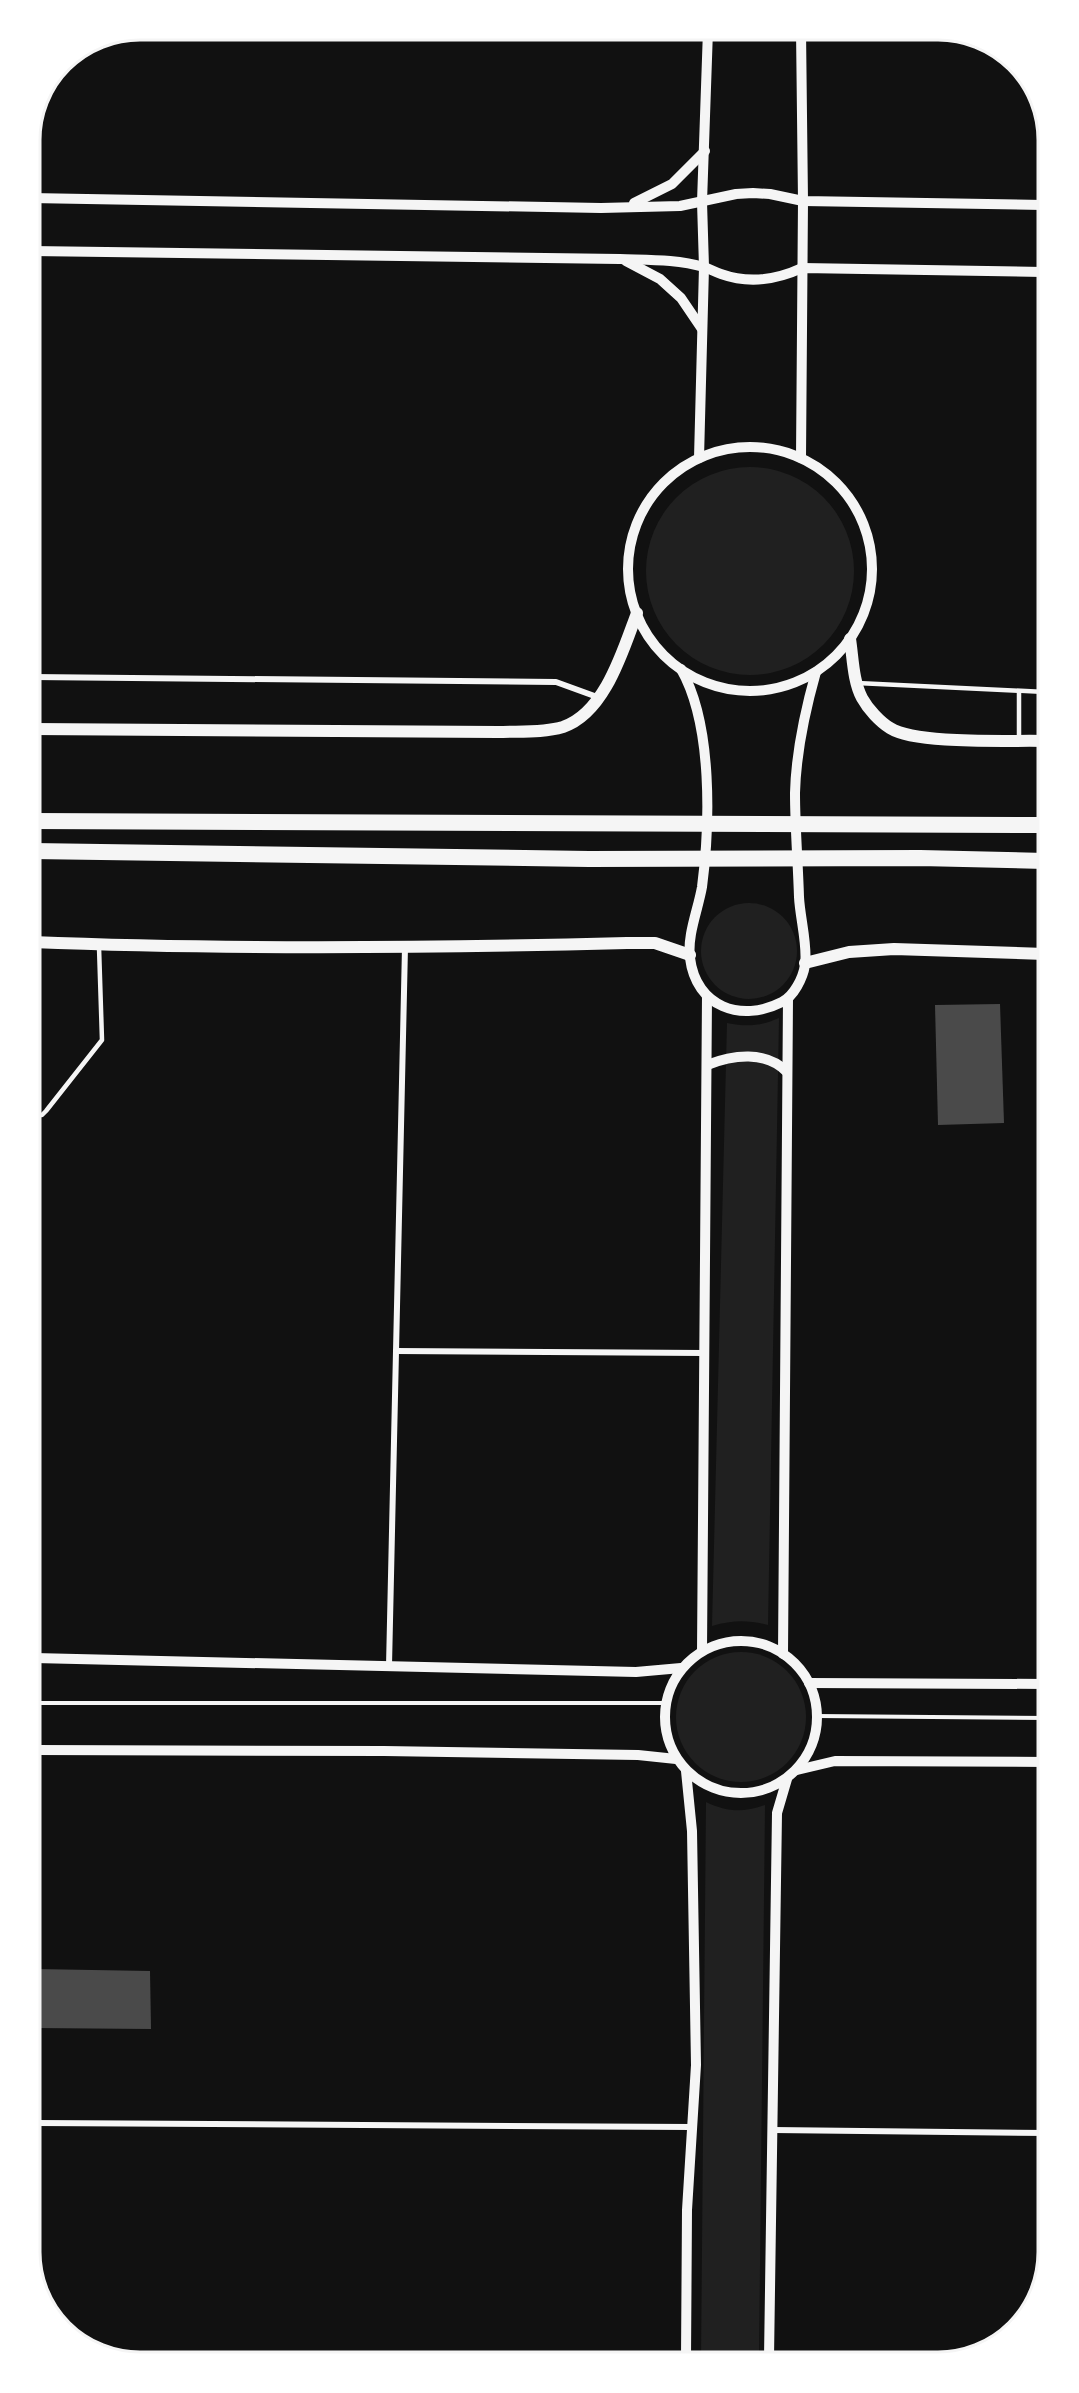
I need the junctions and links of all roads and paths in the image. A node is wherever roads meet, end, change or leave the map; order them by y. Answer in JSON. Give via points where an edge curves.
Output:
{"nodes":[{"id":1,"x":708,"y":41,"type":"edge"},
{"id":2,"x":801,"y":41,"type":"edge"},
{"id":3,"x":705,"y":151,"type":"junction"},
{"id":4,"x":41,"y":198,"type":"edge"},
{"id":5,"x":803,"y":201,"type":"junction"},
{"id":6,"x":702,"y":202,"type":"junction"},
{"id":7,"x":630,"y":205,"type":"junction"},
{"id":8,"x":1038,"y":205,"type":"edge"},
{"id":9,"x":41,"y":251,"type":"edge"},
{"id":10,"x":620,"y":259,"type":"junction"},
{"id":11,"x":704,"y":267,"type":"junction"},
{"id":12,"x":802,"y":268,"type":"junction"},
{"id":13,"x":1038,"y":272,"type":"edge"},
{"id":14,"x":703,"y":330,"type":"junction"},
{"id":15,"x":699,"y":458,"type":"junction"},
{"id":16,"x":801,"y":458,"type":"junction"},
{"id":17,"x":637,"y":613,"type":"junction"},
{"id":18,"x":850,"y":639,"type":"junction"},
{"id":19,"x":681,"y":669,"type":"junction"},
{"id":20,"x":816,"y":672,"type":"junction"},
{"id":21,"x":41,"y":677,"type":"edge"},
{"id":22,"x":857,"y":683,"type":"junction"},
{"id":23,"x":1019,"y":692,"type":"junction"},
{"id":24,"x":1038,"y":692,"type":"edge"},
{"id":25,"x":600,"y":698,"type":"junction"},
{"id":26,"x":41,"y":729,"type":"edge"},
{"id":27,"x":1019,"y":740,"type":"junction"},
{"id":28,"x":1038,"y":741,"type":"edge"},
{"id":29,"x":41,"y":821,"type":"edge"},
{"id":30,"x":1038,"y":825,"type":"edge"},
{"id":31,"x":41,"y":851,"type":"edge"},
{"id":32,"x":1038,"y":861,"type":"edge"},
{"id":33,"x":41,"y":942,"type":"edge"},
{"id":34,"x":99,"y":944,"type":"junction"},
{"id":35,"x":405,"y":946,"type":"junction"},
{"id":36,"x":1038,"y":954,"type":"edge"},
{"id":37,"x":690,"y":955,"type":"junction"},
{"id":38,"x":805,"y":963,"type":"junction"},
{"id":39,"x":707,"y":996,"type":"junction"},
{"id":40,"x":788,"y":999,"type":"junction"},
{"id":41,"x":707,"y":1065,"type":"junction"},
{"id":42,"x":787,"y":1072,"type":"junction"},
{"id":43,"x":41,"y":1115,"type":"edge"},
{"id":44,"x":396,"y":1351,"type":"junction"},
{"id":45,"x":704,"y":1353,"type":"junction"},
{"id":46,"x":702,"y":1651,"type":"junction"},
{"id":47,"x":783,"y":1654,"type":"junction"},
{"id":48,"x":40,"y":1659,"type":"edge"},
{"id":49,"x":389,"y":1666,"type":"junction"},
{"id":50,"x":681,"y":1668,"type":"junction"},
{"id":51,"x":809,"y":1683,"type":"junction"},
{"id":52,"x":1038,"y":1684,"type":"edge"},
{"id":53,"x":40,"y":1703,"type":"edge"},
{"id":54,"x":665,"y":1703,"type":"junction"},
{"id":55,"x":816,"y":1716,"type":"junction"},
{"id":56,"x":1038,"y":1718,"type":"edge"},
{"id":57,"x":40,"y":1750,"type":"edge"},
{"id":58,"x":676,"y":1759,"type":"junction"},
{"id":59,"x":1038,"y":1762,"type":"edge"},
{"id":60,"x":797,"y":1770,"type":"junction"},
{"id":61,"x":686,"y":1771,"type":"junction"},
{"id":62,"x":787,"y":1779,"type":"junction"},
{"id":63,"x":40,"y":2123,"type":"edge"},
{"id":64,"x":692,"y":2127,"type":"junction"},
{"id":65,"x":773,"y":2130,"type":"junction"},
{"id":66,"x":1038,"y":2133,"type":"edge"},
{"id":67,"x":686,"y":2352,"type":"edge"},
{"id":68,"x":769,"y":2352,"type":"edge"}],
"edges":[{"from":1,"to":3,"type":"street"},
{"from":2,"to":5,"type":"street"},
{"from":3,"to":6,"type":"street"},
{"from":3,"to":7,"type":"street","via":[[672,184]]},
{"from":4,"to":7,"type":"street","via":[[601,208]]},
{"from":5,"to":6,"type":"street","via":[[753,193]]},
{"from":5,"to":8,"type":"street"},
{"from":5,"to":12,"type":"street"},
{"from":6,"to":7,"type":"street","via":[[680,206]]},
{"from":6,"to":11,"type":"street"},
{"from":9,"to":10,"type":"street"},
{"from":10,"to":11,"type":"street"},
{"from":10,"to":14,"type":"street","via":[[660,279],[681,298]]},
{"from":11,"to":12,"type":"street","via":[[736,279],[753,280],[787,275]]},
{"from":11,"to":14,"type":"street"},
{"from":12,"to":13,"type":"street"},
{"from":12,"to":16,"type":"street"},
{"from":14,"to":15,"type":"street"},
{"from":15,"to":16,"type":"street","via":[[729,448],[753,447]]},
{"from":15,"to":17,"type":"street","via":[[666,480],[639,519],[629,566]]},
{"from":16,"to":18,"type":"street","via":[[820,469],[843,491],[864,525],[872,572],[862,619]]},
{"from":17,"to":19,"type":"street","via":[[648,634]]},
{"from":17,"to":25,"type":"main road"},
{"from":18,"to":20,"type":"street"},
{"from":18,"to":22,"type":"main road"},
{"from":19,"to":20,"type":"street","via":[[702,681],[748,691],[795,683]]},
{"from":19,"to":37,"type":"street","via":[[691,687],[704,750],[705,866]]},
{"from":20,"to":38,"type":"street","via":[[803,722],[795,792]]},
{"from":21,"to":25,"type":"street","via":[[556,682]]},
{"from":22,"to":23,"type":"lane"},
{"from":22,"to":27,"type":"main road","via":[[874,714],[890,728],[909,735]]},
{"from":23,"to":24,"type":"lane"},
{"from":23,"to":27,"type":"lane"},
{"from":25,"to":26,"type":"main road","via":[[572,724],[551,730]]},
{"from":27,"to":28,"type":"main road"},
{"from":29,"to":30,"type":"highway"},
{"from":31,"to":32,"type":"highway"},
{"from":33,"to":34,"type":"main road"},
{"from":34,"to":35,"type":"main road"},
{"from":34,"to":43,"type":"lane","via":[[100,1044]]},
{"from":35,"to":37,"type":"main road","via":[[655,943]]},
{"from":35,"to":44,"type":"street"},
{"from":36,"to":38,"type":"main road","via":[[894,949],[849,952]]},
{"from":37,"to":39,"type":"street","via":[[694,973]]},
{"from":38,"to":40,"type":"street","via":[[803,975]]},
{"from":39,"to":40,"type":"street","via":[[718,1006],[751,1012]]},
{"from":39,"to":41,"type":"street"},
{"from":40,"to":42,"type":"street"},
{"from":41,"to":42,"type":"street","via":[[747,1057],[772,1061]]},
{"from":41,"to":45,"type":"street"},
{"from":42,"to":47,"type":"street"},
{"from":44,"to":45,"type":"street"},
{"from":44,"to":49,"type":"street"},
{"from":45,"to":46,"type":"street"},
{"from":46,"to":47,"type":"street","via":[[721,1643],[743,1641],[764,1644]]},
{"from":46,"to":50,"type":"street"},
{"from":47,"to":51,"type":"street","via":[[798,1666]]},
{"from":48,"to":49,"type":"street"},
{"from":49,"to":50,"type":"street","via":[[636,1672]]},
{"from":50,"to":54,"type":"street"},
{"from":51,"to":52,"type":"street"},
{"from":51,"to":55,"type":"street"},
{"from":53,"to":54,"type":"path"},
{"from":54,"to":58,"type":"street","via":[[664,1722]]},
{"from":55,"to":56,"type":"path"},
{"from":55,"to":60,"type":"street","via":[[810,1751]]},
{"from":57,"to":58,"type":"street","via":[[638,1755]]},
{"from":58,"to":61,"type":"street"},
{"from":59,"to":60,"type":"street","via":[[835,1761]]},
{"from":60,"to":62,"type":"street"},
{"from":61,"to":62,"type":"street","via":[[703,1785],[746,1794],[768,1790]]},
{"from":61,"to":64,"type":"street","via":[[692,1831],[696,2065]]},
{"from":62,"to":65,"type":"street","via":[[777,1812]]},
{"from":63,"to":64,"type":"street"},
{"from":64,"to":67,"type":"street"},
{"from":65,"to":66,"type":"street"},
{"from":65,"to":68,"type":"street"}]}
